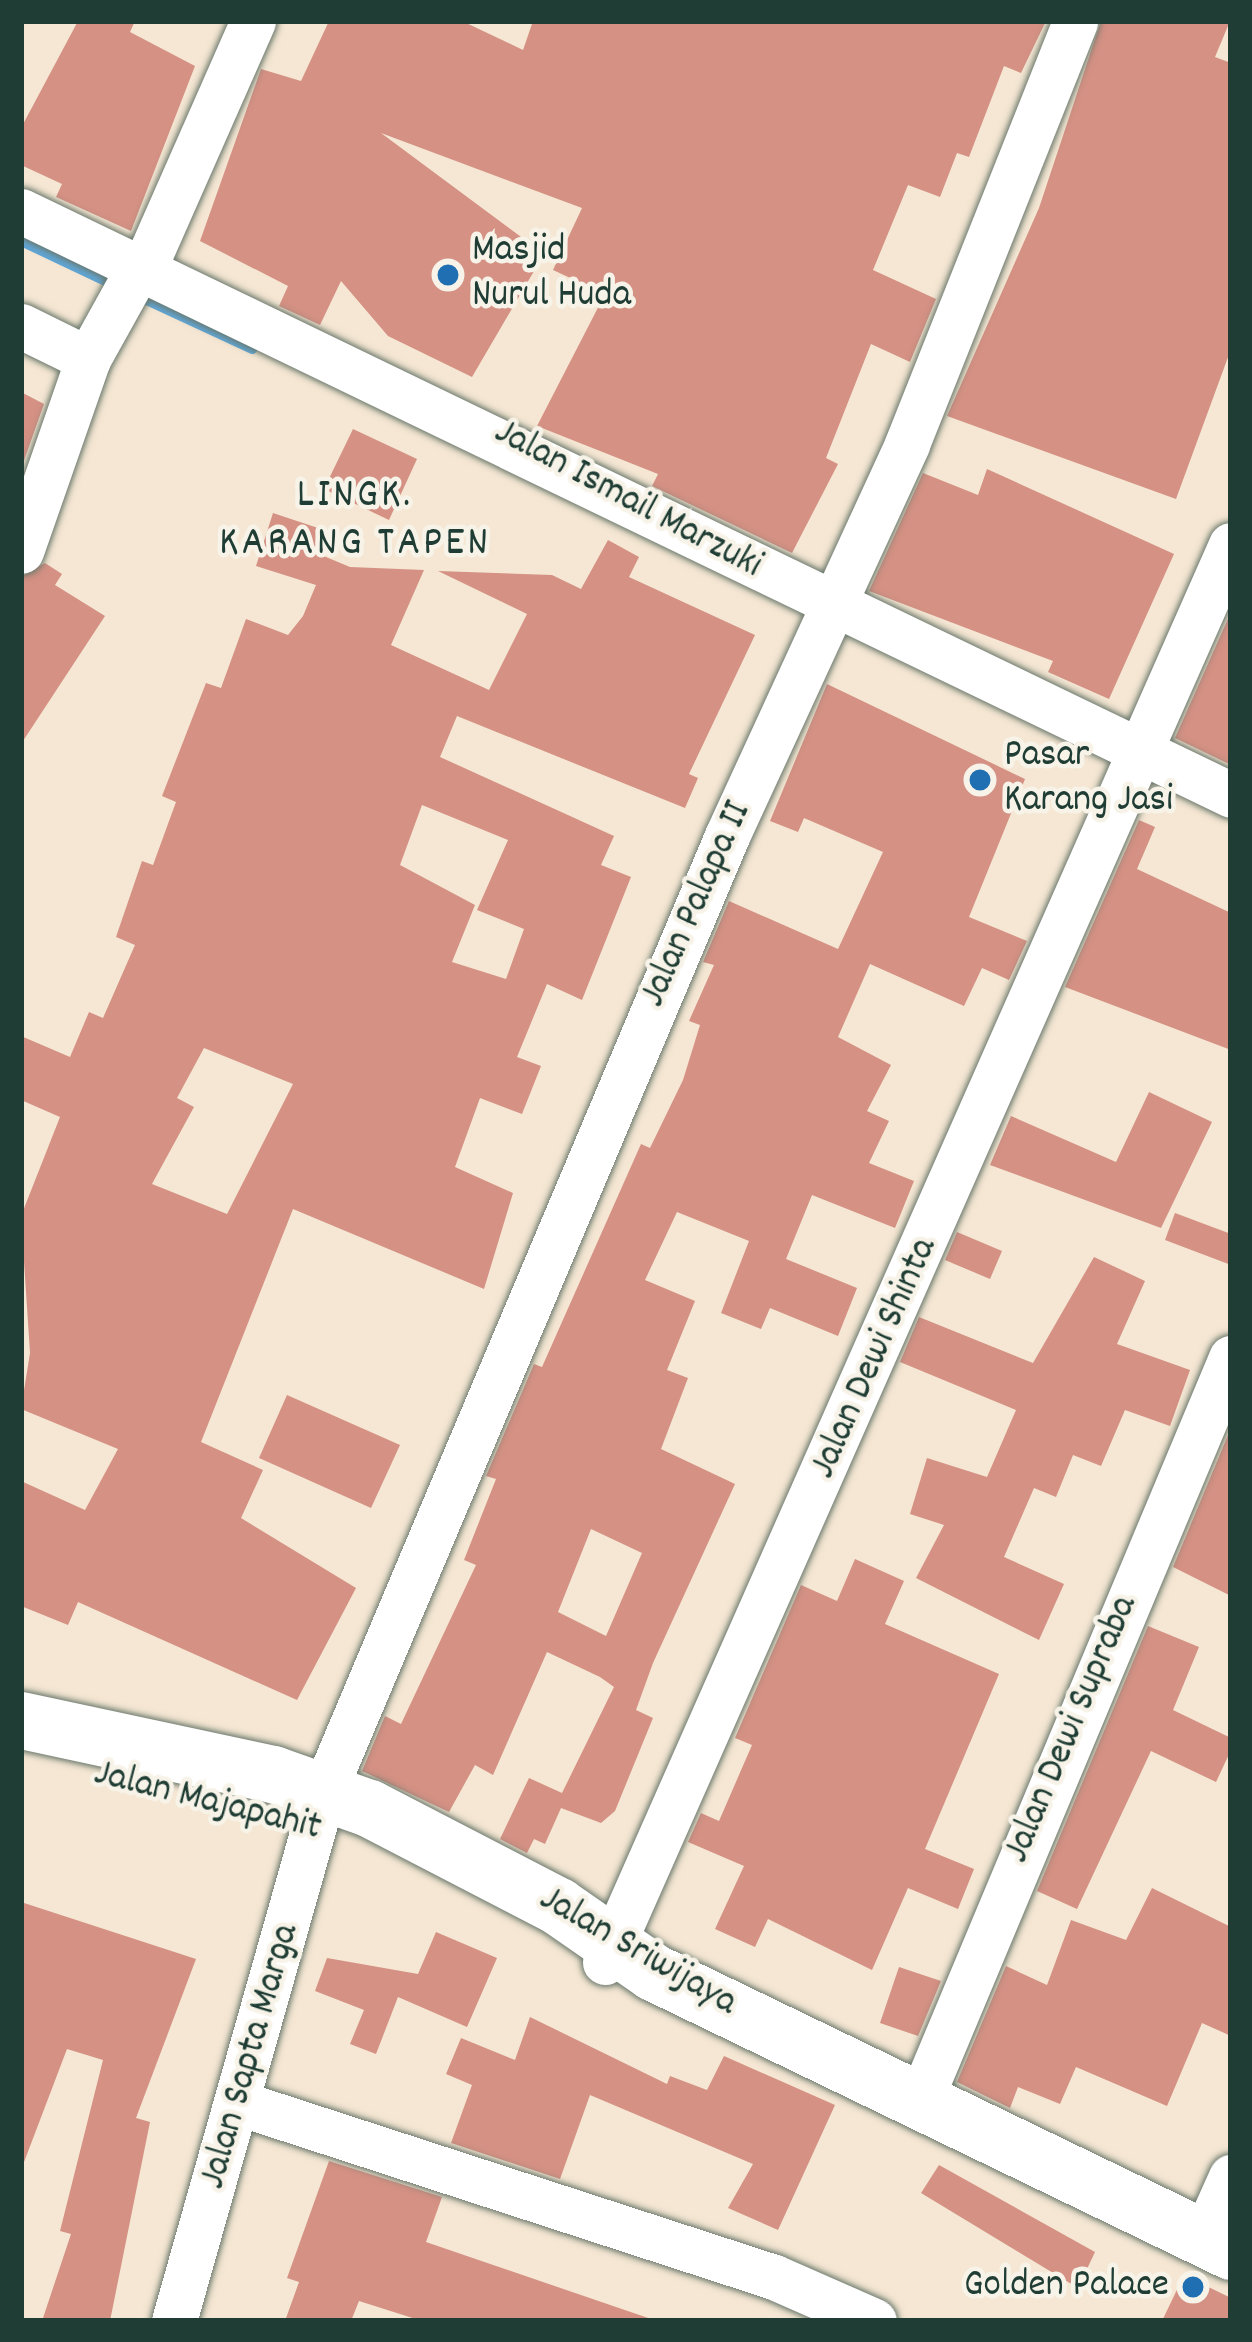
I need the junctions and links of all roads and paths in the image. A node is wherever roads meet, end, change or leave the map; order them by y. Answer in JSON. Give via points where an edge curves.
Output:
{"nodes":[{"id":1,"x":253,"y":21,"type":"edge"},
{"id":2,"x":1076,"y":21,"type":"edge"},
{"id":3,"x":21,"y":211,"type":"edge"},
{"id":4,"x":131,"y":283,"type":"junction"},
{"id":5,"x":21,"y":326,"type":"edge"},
{"id":6,"x":88,"y":359,"type":"junction"},
{"id":7,"x":1231,"y":545,"type":"edge"},
{"id":8,"x":21,"y":551,"type":"edge"},
{"id":9,"x":834,"y":610,"type":"junction"},
{"id":10,"x":1141,"y":754,"type":"junction"},
{"id":11,"x":1231,"y":795,"type":"edge"},
{"id":12,"x":1231,"y":1358,"type":"edge"},
{"id":13,"x":21,"y":1720,"type":"edge"},
{"id":14,"x":21,"y":1760,"type":"edge"},
{"id":15,"x":319,"y":1807,"type":"junction"},
{"id":16,"x":624,"y":1958,"type":"junction"},
{"id":17,"x":919,"y":2103,"type":"junction"},
{"id":18,"x":242,"y":2104,"type":"junction"},
{"id":19,"x":1231,"y":2176,"type":"edge"},
{"id":20,"x":1217,"y":2244,"type":"edge"},
{"id":21,"x":174,"y":2321,"type":"edge"},
{"id":22,"x":874,"y":2321,"type":"edge"}],
"edges":[{"from":1,"to":4,"type":"street"},
{"from":2,"to":9,"type":"street","name":"Jalan Palapa II"},
{"from":3,"to":4,"type":"street","name":"Jalan Ismail Marzuki"},
{"from":4,"to":6,"type":"street"},
{"from":4,"to":9,"type":"street","name":"Jalan Ismail Marzuki","via":[[504,435]]},
{"from":5,"to":6,"type":"street"},
{"from":6,"to":8,"type":"street"},
{"from":7,"to":10,"type":"street","name":"Jalan Dewi Shinta"},
{"from":9,"to":10,"type":"street","name":"Jalan Ismail Marzuki"},
{"from":9,"to":15,"type":"street","name":"Jalan Palapa II","via":[[718,856]]},
{"from":10,"to":11,"type":"street","name":"Jalan Ismail Marzuki"},
{"from":10,"to":16,"type":"street","name":"Jalan Dewi Shinta"},
{"from":12,"to":17,"type":"street","name":"Jalan Dewi Supraba"},
{"from":13,"to":15,"type":"main road"},
{"from":14,"to":15,"type":"main road","name":"Jalan Majapahit"},
{"from":15,"to":16,"type":"main road","name":"Jalan Majapahit"},
{"from":15,"to":18,"type":"street","name":"Jalan Sapta Marga"},
{"from":16,"to":17,"type":"main road","name":"Jalan Sriwijaya"},
{"from":17,"to":20,"type":"main road","name":"Jalan Sriwijaya"},
{"from":18,"to":21,"type":"street","name":"Jalan Sapta Marga"},
{"from":18,"to":22,"type":"street","via":[[774,2277]]},
{"from":19,"to":20,"type":"street"}]}
